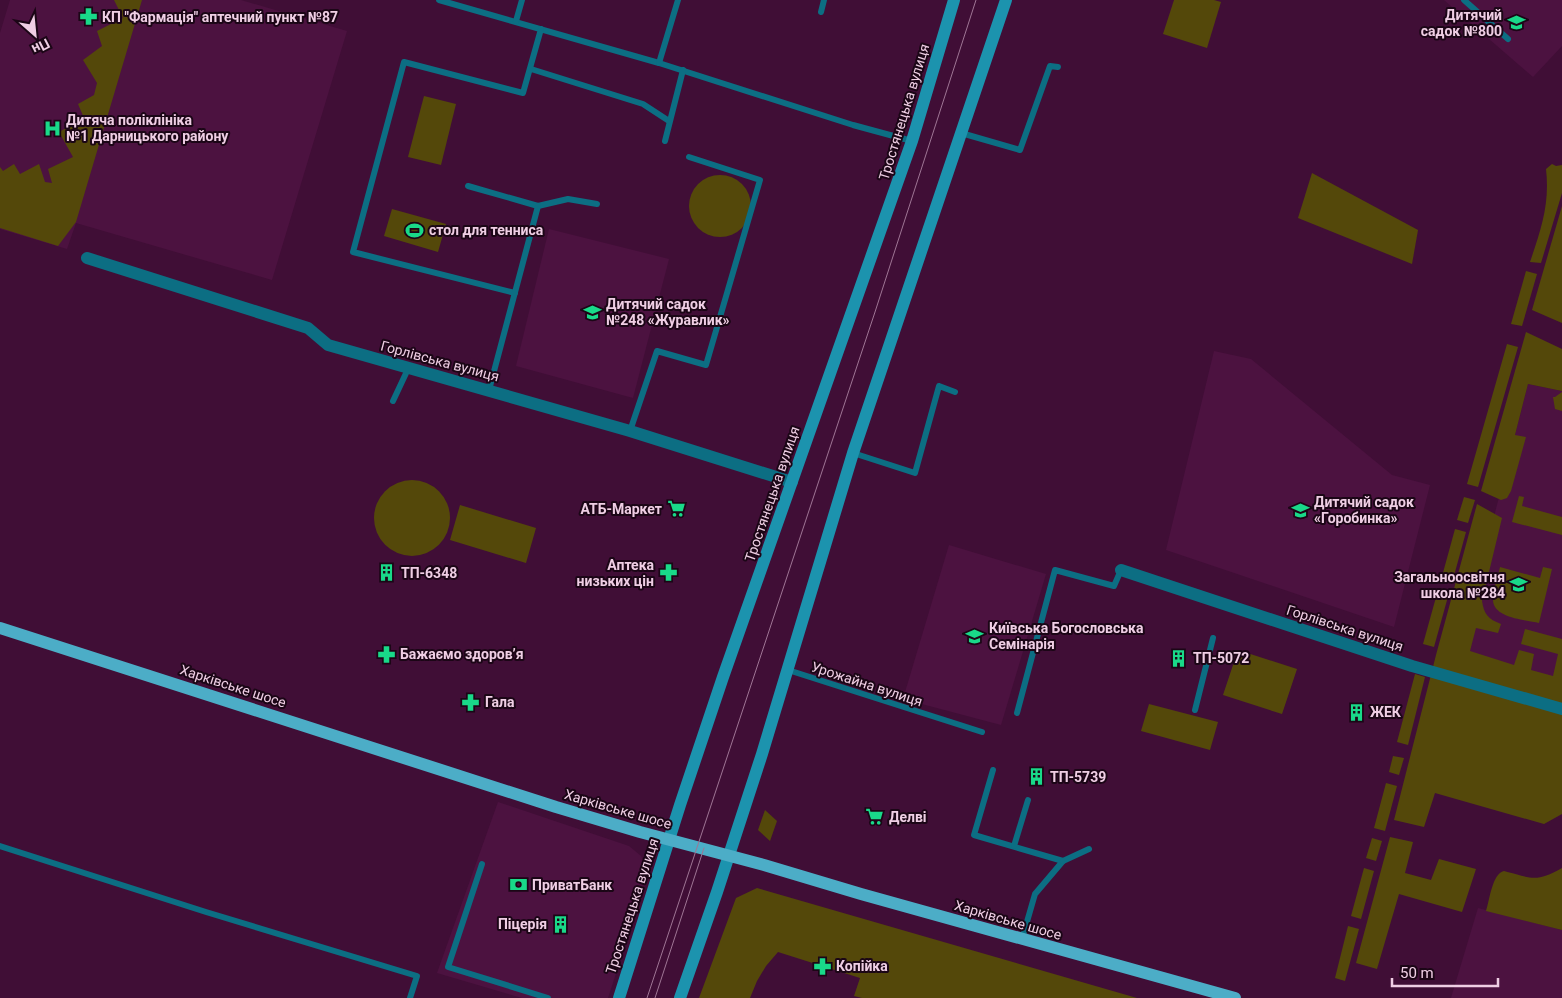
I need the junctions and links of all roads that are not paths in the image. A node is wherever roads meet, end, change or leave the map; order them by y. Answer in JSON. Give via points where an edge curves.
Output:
{"nodes":[{"id":1,"x":440,"y":0,"type":"edge"},
{"id":2,"x":522,"y":0,"type":"edge"},
{"id":3,"x":678,"y":0,"type":"edge"},
{"id":4,"x":824,"y":0,"type":"edge"},
{"id":5,"x":954,"y":0,"type":"edge"},
{"id":6,"x":1006,"y":0,"type":"edge"},
{"id":7,"x":1464,"y":0,"type":"edge"},
{"id":8,"x":821,"y":12,"type":"dead end"},
{"id":9,"x":516,"y":21,"type":"junction"},
{"id":10,"x":541,"y":30,"type":"junction"},
{"id":11,"x":1508,"y":39,"type":"dead end"},
{"id":12,"x":659,"y":63,"type":"junction"},
{"id":13,"x":1058,"y":67,"type":"dead end"},
{"id":14,"x":531,"y":69,"type":"junction"},
{"id":15,"x":683,"y":70,"type":"junction"},
{"id":16,"x":669,"y":121,"type":"junction"},
{"id":17,"x":961,"y":133,"type":"junction"},
{"id":18,"x":665,"y":141,"type":"dead end"},
{"id":19,"x":912,"y":141,"type":"junction"},
{"id":20,"x":689,"y":157,"type":"dead end"},
{"id":21,"x":468,"y":186,"type":"dead end"},
{"id":22,"x":597,"y":204,"type":"dead end"},
{"id":23,"x":538,"y":206,"type":"junction"},
{"id":24,"x":87,"y":258,"type":"dead end"},
{"id":25,"x":515,"y":294,"type":"junction"},
{"id":26,"x":408,"y":369,"type":"junction"},
{"id":27,"x":488,"y":390,"type":"junction"},
{"id":28,"x":955,"y":392,"type":"dead end"},
{"id":29,"x":393,"y":401,"type":"dead end"},
{"id":30,"x":630,"y":431,"type":"junction"},
{"id":31,"x":853,"y":453,"type":"junction"},
{"id":32,"x":792,"y":482,"type":"junction"},
{"id":33,"x":1121,"y":570,"type":"joint"},
{"id":34,"x":0,"y":628,"type":"edge"},
{"id":35,"x":1213,"y":638,"type":"dead end"},
{"id":36,"x":788,"y":670,"type":"junction"},
{"id":37,"x":1562,"y":709,"type":"edge"},
{"id":38,"x":1194,"y":710,"type":"dead end"},
{"id":39,"x":1017,"y":713,"type":"dead end"},
{"id":40,"x":982,"y":732,"type":"dead end"},
{"id":41,"x":993,"y":770,"type":"dead end"},
{"id":42,"x":1028,"y":800,"type":"dead end"},
{"id":43,"x":669,"y":840,"type":"junction"},
{"id":44,"x":0,"y":846,"type":"edge"},
{"id":45,"x":1014,"y":846,"type":"junction"},
{"id":46,"x":1089,"y":848,"type":"dead end"},
{"id":47,"x":729,"y":855,"type":"junction"},
{"id":48,"x":1063,"y":861,"type":"junction"},
{"id":49,"x":482,"y":864,"type":"dead end"},
{"id":50,"x":1022,"y":939,"type":"junction"},
{"id":51,"x":410,"y":998,"type":"edge"},
{"id":52,"x":548,"y":998,"type":"edge"},
{"id":53,"x":619,"y":998,"type":"edge"},
{"id":54,"x":680,"y":998,"type":"edge"},
{"id":55,"x":1235,"y":998,"type":"edge"}],
"edges":[{"from":1,"to":9,"type":"lane"},
{"from":2,"to":9,"type":"lane"},
{"from":3,"to":12,"type":"lane"},
{"from":4,"to":8,"type":"lane"},
{"from":5,"to":19,"type":"main road","name":"Тростянецька вулиця"},
{"from":6,"to":17,"type":"main road"},
{"from":7,"to":11,"type":"lane"},
{"from":9,"to":10,"type":"lane"},
{"from":10,"to":12,"type":"lane"},
{"from":10,"to":14,"type":"lane"},
{"from":12,"to":15,"type":"lane"},
{"from":13,"to":17,"type":"lane","via":[[1050,66],[1020,150]]},
{"from":14,"to":16,"type":"lane","via":[[643,104]]},
{"from":14,"to":25,"type":"lane","via":[[523,93],[404,62],[353,252]]},
{"from":15,"to":16,"type":"lane"},
{"from":15,"to":19,"type":"lane"},
{"from":16,"to":18,"type":"lane"},
{"from":17,"to":31,"type":"main road"},
{"from":19,"to":32,"type":"main road","name":"Тростянецька вулиця"},
{"from":20,"to":30,"type":"lane","via":[[760,180],[706,365],[657,351]]},
{"from":21,"to":23,"type":"lane"},
{"from":22,"to":23,"type":"lane","via":[[568,199]]},
{"from":23,"to":25,"type":"lane"},
{"from":24,"to":26,"type":"street","name":"Горлівська вулиця","via":[[308,328],[328,345]]},
{"from":25,"to":27,"type":"lane"},
{"from":26,"to":27,"type":"street","name":"Горлівська вулиця"},
{"from":26,"to":29,"type":"lane"},
{"from":27,"to":30,"type":"street","name":"Горлівська вулиця"},
{"from":28,"to":31,"type":"lane","via":[[939,386],[915,473]]},
{"from":30,"to":32,"type":"street","name":"Горлівська вулиця"},
{"from":31,"to":36,"type":"main road"},
{"from":32,"to":43,"type":"main road","name":"Тростянецька вулиця"},
{"from":33,"to":37,"type":"street","name":"Горлівська вулиця","via":[[1412,666]]},
{"from":33,"to":39,"type":"lane","via":[[1114,586],[1055,570]]},
{"from":34,"to":43,"type":"main road","name":"Харківське шосе","via":[[556,807]]},
{"from":35,"to":38,"type":"lane"},
{"from":36,"to":40,"type":"lane","name":"Урожайна вулиця"},
{"from":36,"to":47,"type":"main road"},
{"from":41,"to":45,"type":"lane","via":[[974,835]]},
{"from":42,"to":45,"type":"lane"},
{"from":43,"to":47,"type":"main road","name":"Харківське шосе"},
{"from":43,"to":53,"type":"main road","name":"Тростянецька вулиця"},
{"from":44,"to":51,"type":"lane","via":[[417,976]]},
{"from":45,"to":48,"type":"lane"},
{"from":46,"to":48,"type":"lane"},
{"from":47,"to":50,"type":"main road","name":"Харківське шосе"},
{"from":47,"to":54,"type":"main road"},
{"from":48,"to":50,"type":"lane","via":[[1035,894]]},
{"from":49,"to":52,"type":"lane","via":[[448,967]]},
{"from":50,"to":55,"type":"main road","name":"Харківське шосе"}]}
